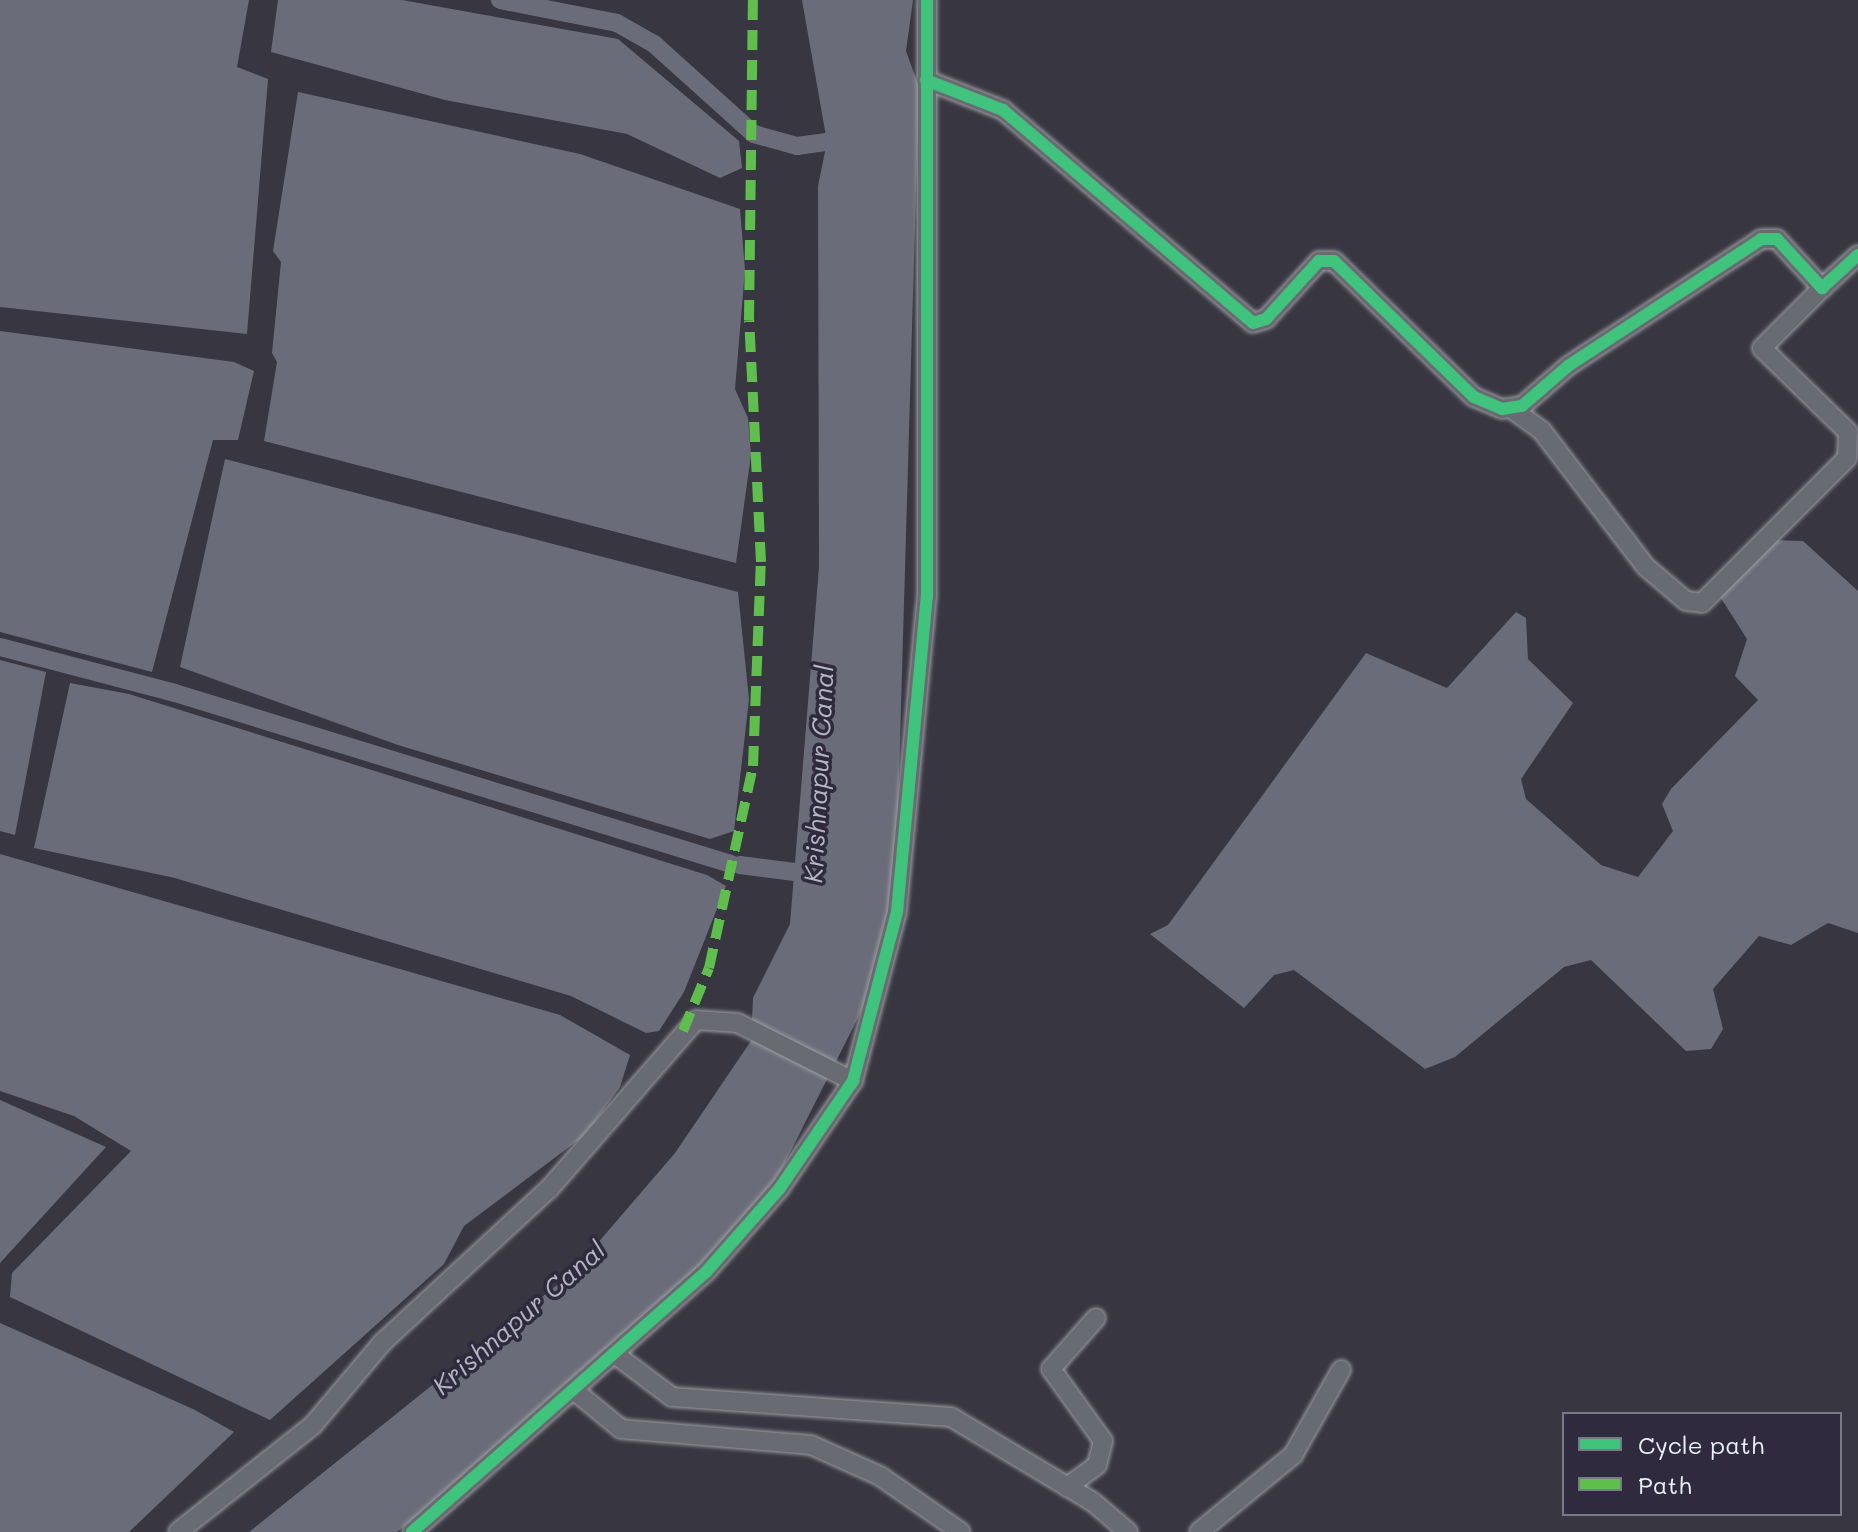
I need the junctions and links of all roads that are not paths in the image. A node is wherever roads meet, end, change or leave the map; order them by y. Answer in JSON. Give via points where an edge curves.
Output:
{"nodes":[{"id":1,"x":927,"y":0,"type":"edge"},
{"id":2,"x":926,"y":80,"type":"junction"},
{"id":3,"x":1858,"y":255,"type":"edge"},
{"id":4,"x":1822,"y":288,"type":"junction"},
{"id":5,"x":1512,"y":409,"type":"junction"},
{"id":6,"x":853,"y":1081,"type":"junction"},
{"id":7,"x":1096,"y":1318,"type":"dead end"},
{"id":8,"x":616,"y":1355,"type":"junction"},
{"id":9,"x":1341,"y":1370,"type":"dead end"},
{"id":10,"x":576,"y":1392,"type":"junction"},
{"id":11,"x":1067,"y":1487,"type":"junction"},
{"id":12,"x":178,"y":1532,"type":"edge"},
{"id":13,"x":412,"y":1532,"type":"edge"},
{"id":14,"x":961,"y":1532,"type":"edge"},
{"id":15,"x":1128,"y":1532,"type":"edge"},
{"id":16,"x":1199,"y":1532,"type":"edge"}],
"edges":[{"from":1,"to":2,"type":"street"},
{"from":2,"to":5,"type":"street","via":[[1003,110],[1253,323],[1266,319],[1319,261],[1334,261],[1474,397]]},
{"from":2,"to":6,"type":"street","via":[[927,597],[897,912]]},
{"from":3,"to":4,"type":"street"},
{"from":4,"to":5,"type":"street","via":[[1767,236],[1675,291]]},
{"from":4,"to":5,"type":"street","via":[[1762,348],[1848,432],[1847,458],[1702,603],[1686,601],[1646,567],[1542,431]]},
{"from":6,"to":8,"type":"street","via":[[780,1188],[706,1272]]},
{"from":6,"to":12,"type":"street","via":[[738,1023],[696,1020],[549,1189],[383,1342],[313,1425]]},
{"from":7,"to":11,"type":"street","via":[[1051,1369],[1103,1441],[1097,1465]]},
{"from":8,"to":10,"type":"street"},
{"from":8,"to":11,"type":"street","via":[[672,1397],[951,1417]]},
{"from":9,"to":16,"type":"street","via":[[1293,1455]]},
{"from":10,"to":13,"type":"street"},
{"from":10,"to":14,"type":"street","via":[[621,1429],[811,1445],[880,1476]]},
{"from":11,"to":15,"type":"street"}]}
